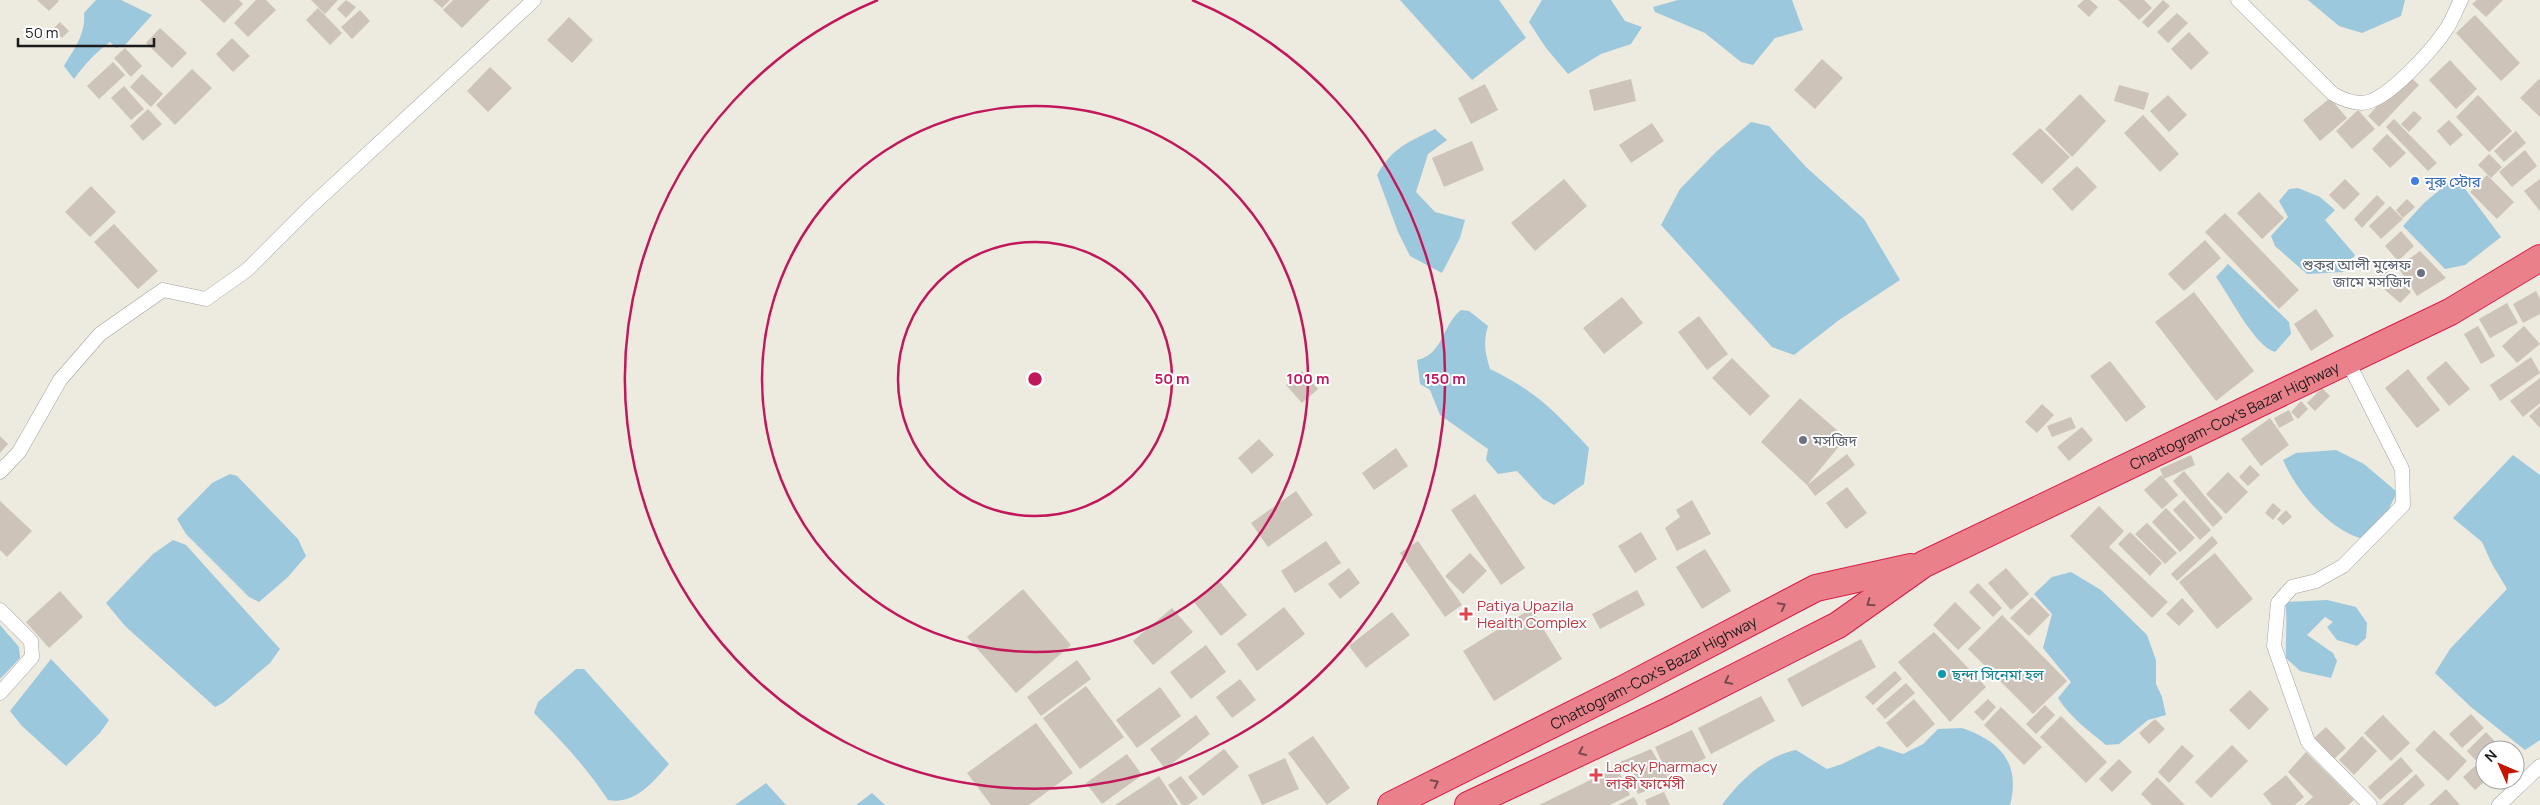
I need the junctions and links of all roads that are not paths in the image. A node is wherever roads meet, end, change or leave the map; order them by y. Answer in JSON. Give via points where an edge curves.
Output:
{"nodes":[{"id":1,"x":534,"y":0,"type":"edge"},
{"id":2,"x":2238,"y":0,"type":"edge"},
{"id":3,"x":2461,"y":0,"type":"edge"},
{"id":4,"x":2540,"y":258,"type":"edge"},
{"id":5,"x":2348,"y":362,"type":"junction"},
{"id":6,"x":0,"y":472,"type":"edge"},
{"id":7,"x":1924,"y":564,"type":"junction"},
{"id":8,"x":0,"y":610,"type":"edge"},
{"id":9,"x":0,"y":693,"type":"edge"},
{"id":10,"x":2540,"y":766,"type":"edge"},
{"id":11,"x":1391,"y":805,"type":"edge"},
{"id":12,"x":1468,"y":805,"type":"edge"},
{"id":13,"x":2370,"y":805,"type":"edge"},
{"id":14,"x":2499,"y":805,"type":"edge"}],
"edges":[{"from":1,"to":6,"type":"street","via":[[310,207],[247,270],[206,300],[163,290],[100,334],[60,380],[19,452]]},
{"from":2,"to":3,"type":"street","via":[[2333,94],[2363,103],[2387,92],[2415,66],[2448,27]]},
{"from":4,"to":5,"type":"highway","name":"Chattogram-Cox's Bazar Highway","via":[[2450,312]]},
{"from":5,"to":7,"type":"highway","name":"Chattogram-Cox's Bazar Highway"},
{"from":5,"to":13,"type":"street","via":[[2402,469],[2403,505],[2344,566],[2316,581],[2292,587],[2278,603],[2274,646],[2308,742]]},
{"from":11,"to":7,"type":"highway","name":"Chattogram-Cox's Bazar Highway","one_way":true,"via":[[1626,688],[1816,588]]},
{"from":7,"to":12,"type":"highway","name":"Chattogram-Cox's Bazar Highway","one_way":true,"via":[[1838,625],[1666,712]]},
{"from":8,"to":9,"type":"street","via":[[31,641],[32,657]]},
{"from":10,"to":14,"type":"street"}]}
